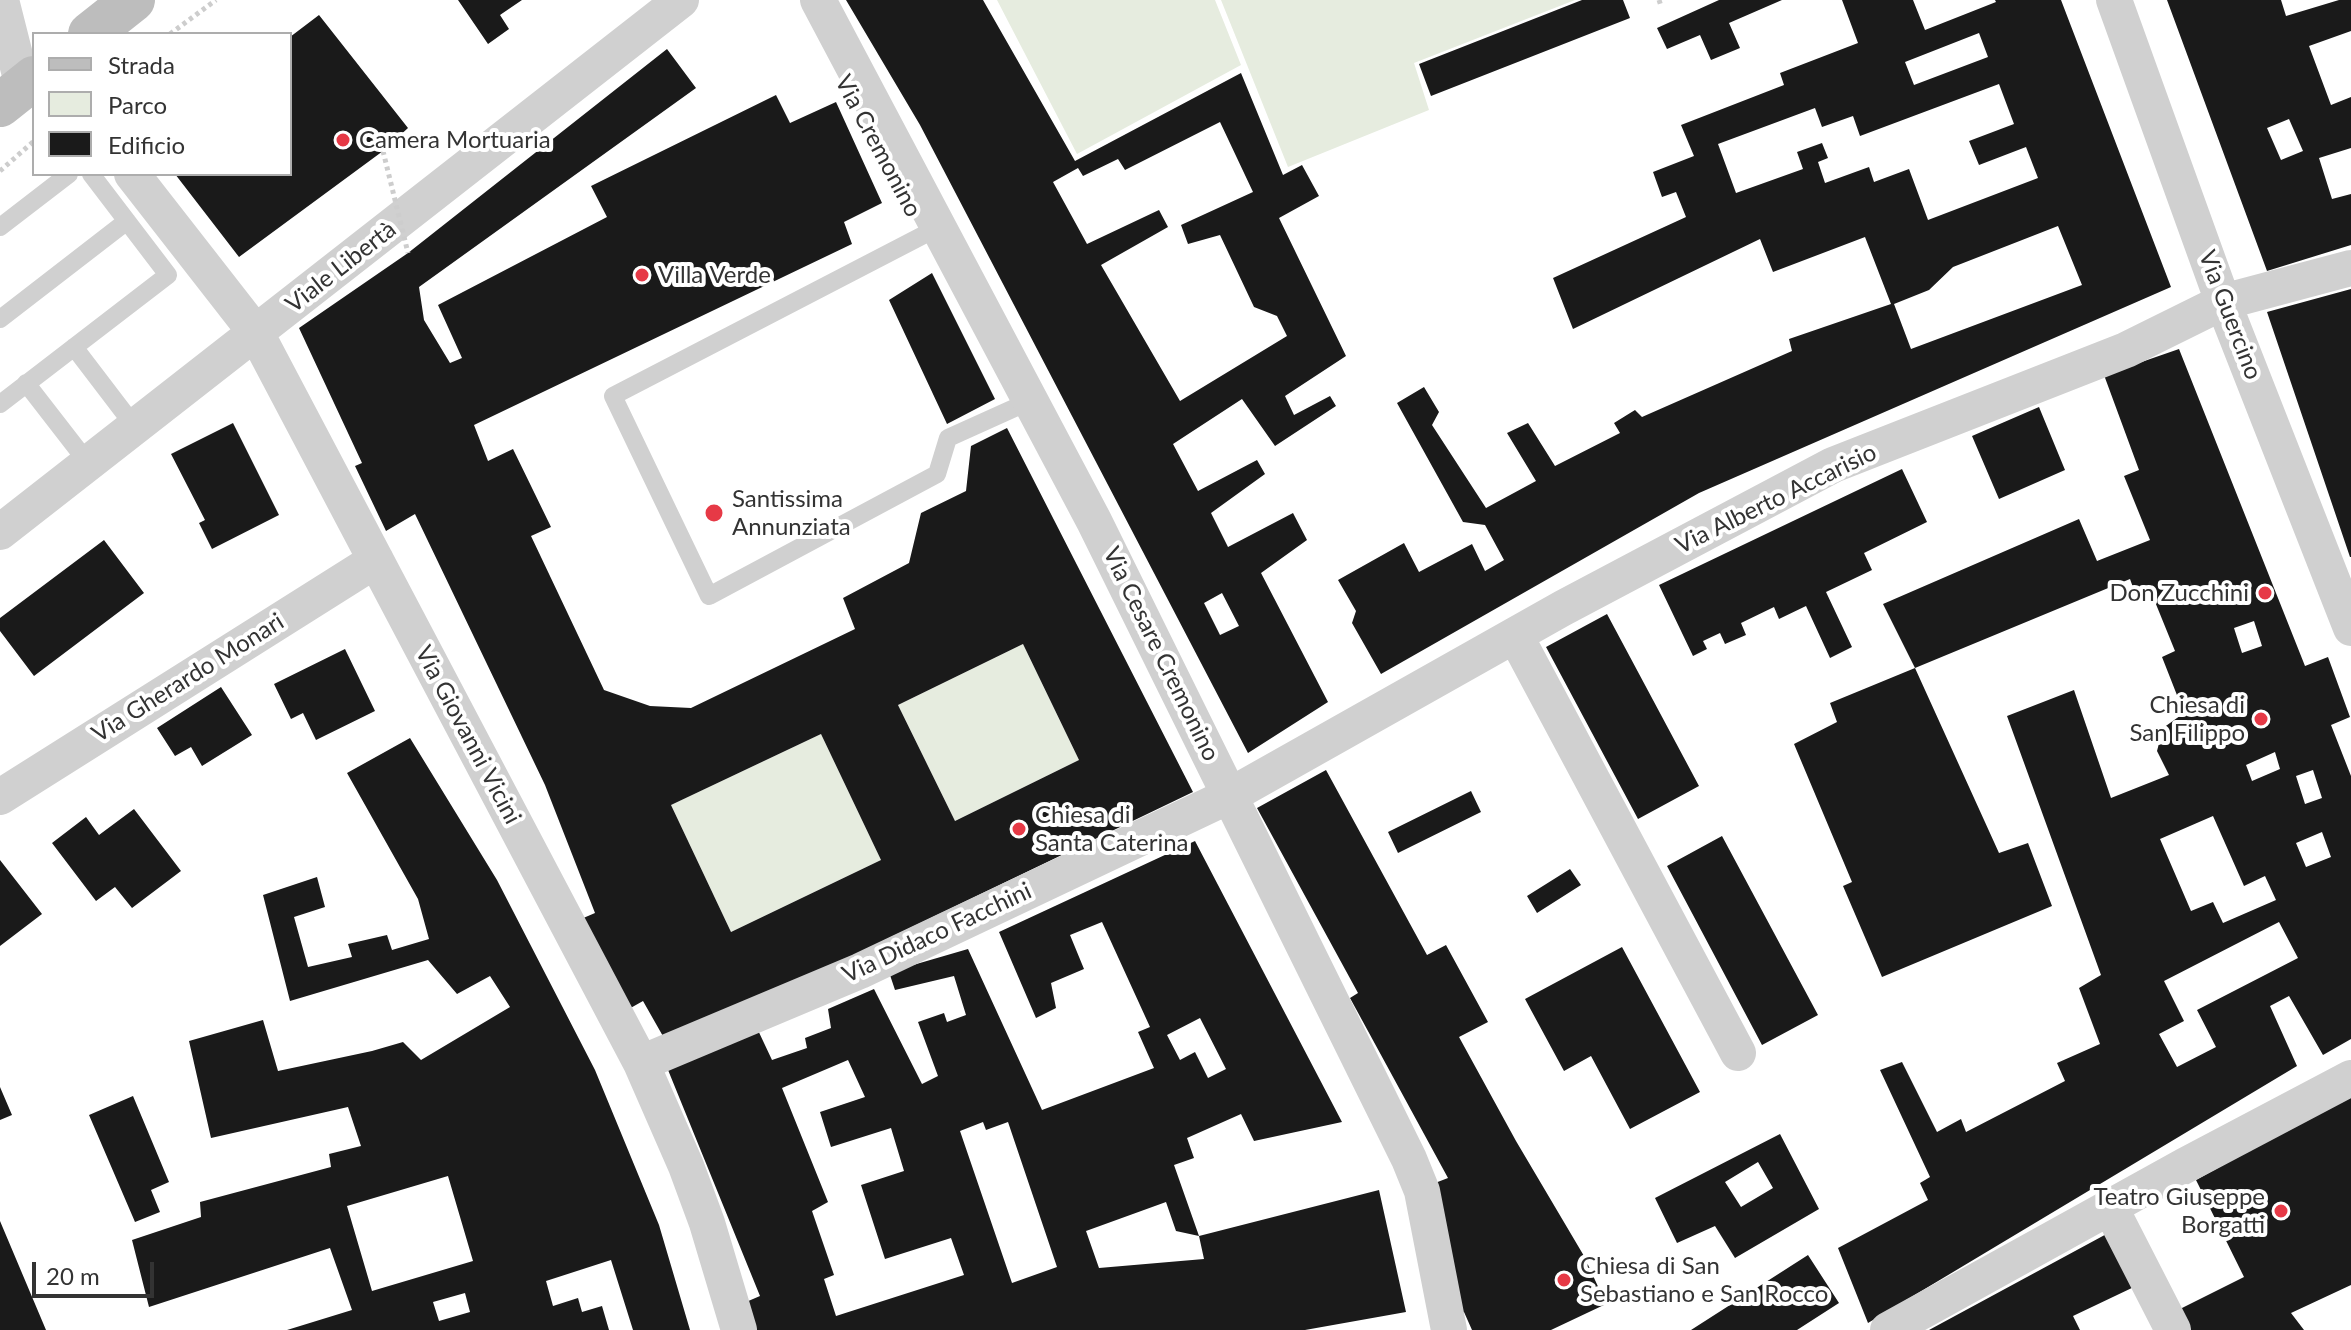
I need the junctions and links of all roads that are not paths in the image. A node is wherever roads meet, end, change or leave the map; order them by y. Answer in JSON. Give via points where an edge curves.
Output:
{"nodes":[{"id":1,"x":1,"y":0,"type":"edge"},
{"id":2,"x":133,"y":0,"type":"edge"},
{"id":3,"x":681,"y":0,"type":"edge"},
{"id":4,"x":802,"y":0,"type":"edge"},
{"id":5,"x":818,"y":0,"type":"edge"},
{"id":6,"x":2114,"y":0,"type":"edge"},
{"id":7,"x":93,"y":32,"type":"edge"},
{"id":8,"x":19,"y":90,"type":"edge"},
{"id":9,"x":66,"y":176,"type":"edge"},
{"id":10,"x":93,"y":176,"type":"edge"},
{"id":11,"x":134,"y":176,"type":"edge"},
{"id":12,"x":127,"y":221,"type":"junction"},
{"id":13,"x":0,"y":227,"type":"edge"},
{"id":14,"x":932,"y":231,"type":"junction"},
{"id":15,"x":2351,"y":268,"type":"edge"},
{"id":16,"x":941,"y":290,"type":"dead end"},
{"id":17,"x":2223,"y":302,"type":"junction"},
{"id":18,"x":0,"y":319,"type":"edge"},
{"id":19,"x":256,"y":333,"type":"junction"},
{"id":20,"x":74,"y":347,"type":"junction"},
{"id":21,"x":26,"y":383,"type":"junction"},
{"id":22,"x":1030,"y":401,"type":"junction"},
{"id":23,"x":0,"y":404,"type":"edge"},
{"id":24,"x":135,"y":427,"type":"junction"},
{"id":25,"x":88,"y":463,"type":"junction"},
{"id":26,"x":0,"y":532,"type":"edge"},
{"id":27,"x":376,"y":560,"type":"junction"},
{"id":28,"x":2351,"y":628,"type":"edge"},
{"id":29,"x":1515,"y":635,"type":"junction"},
{"id":30,"x":1231,"y":795,"type":"junction"},
{"id":31,"x":0,"y":797,"type":"edge"},
{"id":32,"x":1738,"y":1053,"type":"dead end"},
{"id":33,"x":641,"y":1063,"type":"junction"},
{"id":34,"x":2351,"y":1078,"type":"edge"},
{"id":35,"x":2110,"y":1207,"type":"junction"},
{"id":36,"x":739,"y":1330,"type":"edge"},
{"id":37,"x":1449,"y":1330,"type":"edge"},
{"id":38,"x":1888,"y":1330,"type":"edge"},
{"id":39,"x":2173,"y":1330,"type":"edge"}],
"edges":[{"from":1,"to":8,"type":"street"},
{"from":2,"to":7,"type":"street"},
{"from":3,"to":19,"type":"street","name":"Viale Libertà"},
{"from":4,"to":14,"type":"street","name":"Via Cremonino"},
{"from":5,"to":14,"type":"street","name":"Via Cesare Cremonino"},
{"from":6,"to":17,"type":"street","name":"Via Guercino"},
{"from":9,"to":13,"type":"lane"},
{"from":10,"to":12,"type":"lane"},
{"from":11,"to":19,"type":"street","name":"Via Giovanni Vicini"},
{"from":12,"to":18,"type":"lane"},
{"from":12,"to":20,"type":"lane","via":[[168,275]]},
{"from":14,"to":16,"type":"street","name":"Via Cremonino","via":[[949,280]]},
{"from":14,"to":22,"type":"street","name":"Via Cesare Cremonino"},
{"from":14,"to":22,"type":"lane","via":[[613,396],[709,596],[937,474],[948,438]]},
{"from":15,"to":17,"type":"street","name":"Via Alberto Accarisio"},
{"from":17,"to":28,"type":"street","name":"Via Guercino"},
{"from":17,"to":29,"type":"street","name":"Via Alberto Accarisio","via":[[2126,350],[1833,465]]},
{"from":19,"to":24,"type":"street","name":"Viale Libertà"},
{"from":19,"to":27,"type":"street","name":"Via Giovanni Vicini"},
{"from":20,"to":21,"type":"lane"},
{"from":20,"to":24,"type":"lane"},
{"from":21,"to":23,"type":"lane"},
{"from":21,"to":25,"type":"lane"},
{"from":22,"to":30,"type":"street","name":"Via Cesare Cremonino"},
{"from":24,"to":25,"type":"street","name":"Viale Libertà"},
{"from":25,"to":26,"type":"street","name":"Viale Libertà"},
{"from":27,"to":31,"type":"street","name":"Via Gherardo Monari"},
{"from":27,"to":33,"type":"street","name":"Via Giovanni Vicini"},
{"from":29,"to":30,"type":"street","name":"Via Alberto Accarisio"},
{"from":29,"to":32,"type":"street"},
{"from":30,"to":33,"type":"street","name":"Via Didaco Facchini","via":[[860,971]]},
{"from":30,"to":37,"type":"street","name":"Via Cesare Cremonino","via":[[1409,1159],[1422,1191]]},
{"from":33,"to":36,"type":"street","name":"Via Giovanni Vicini","via":[[702,1209]]},
{"from":34,"to":35,"type":"street"},
{"from":35,"to":38,"type":"street"},
{"from":35,"to":39,"type":"street"}]}
